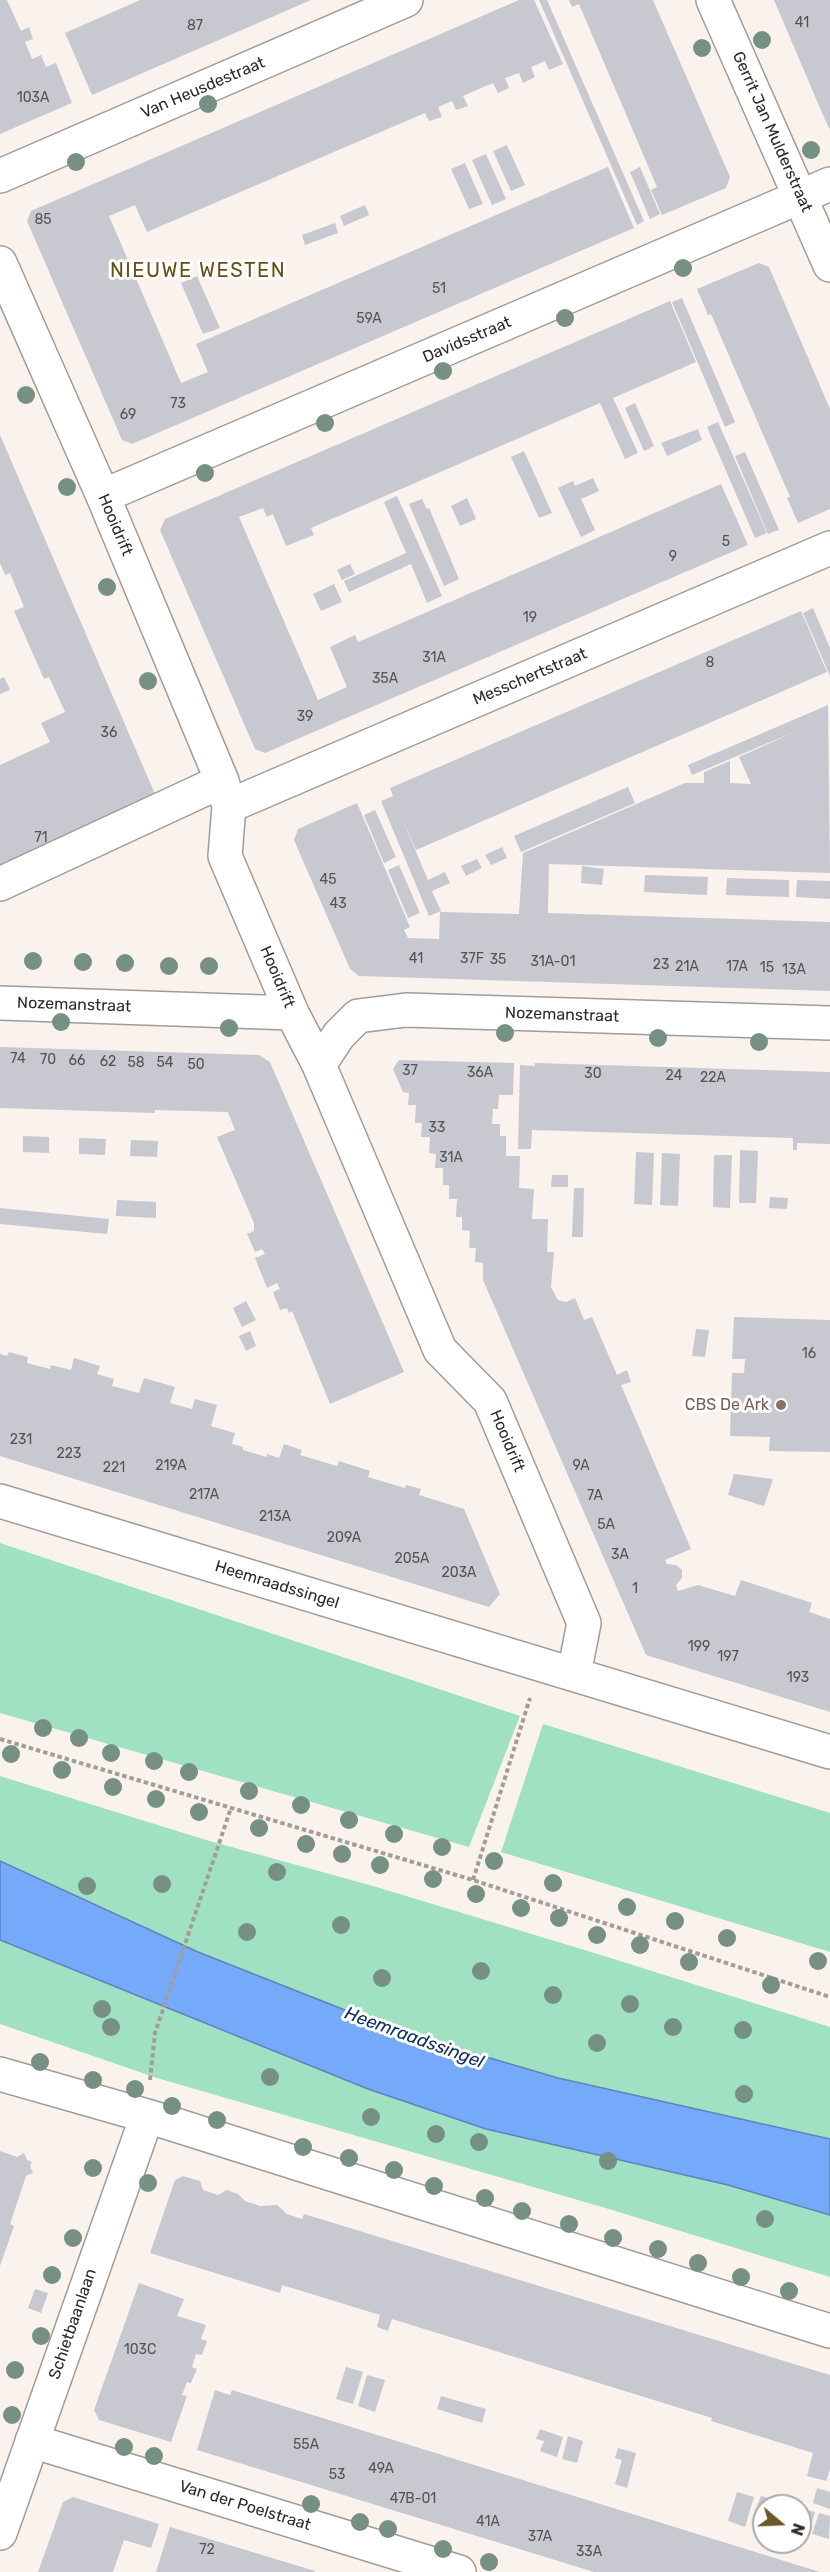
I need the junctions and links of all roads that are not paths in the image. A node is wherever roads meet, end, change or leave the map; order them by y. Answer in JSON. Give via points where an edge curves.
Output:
{"nodes":[{"id":1,"x":406,"y":0,"type":"edge"},
{"id":2,"x":713,"y":0,"type":"edge"},
{"id":3,"x":0,"y":176,"type":"edge"},
{"id":4,"x":815,"y":190,"type":"edge"},
{"id":5,"x":0,"y":263,"type":"edge"},
{"id":6,"x":830,"y":265,"type":"edge"},
{"id":7,"x":103,"y":496,"type":"junction"},
{"id":8,"x":830,"y":548,"type":"edge"},
{"id":9,"x":226,"y":794,"type":"junction"},
{"id":10,"x":0,"y":884,"type":"edge"},
{"id":11,"x":0,"y":1003,"type":"edge"},
{"id":12,"x":292,"y":1013,"type":"junction"},
{"id":13,"x":830,"y":1023,"type":"edge"},
{"id":14,"x":319,"y":1065,"type":"junction"},
{"id":15,"x":0,"y":1502,"type":"edge"},
{"id":16,"x":574,"y":1674,"type":"junction"},
{"id":17,"x":830,"y":1752,"type":"edge"},
{"id":18,"x":0,"y":2074,"type":"edge"},
{"id":19,"x":147,"y":2116,"type":"junction"},
{"id":20,"x":830,"y":2331,"type":"edge"},
{"id":21,"x":32,"y":2441,"type":"junction"},
{"id":22,"x":0,"y":2533,"type":"edge"},
{"id":23,"x":459,"y":2572,"type":"edge"}],
"edges":[{"from":1,"to":3,"type":"street","name":"Van Heusdestraat"},
{"from":2,"to":4,"type":"street","name":"Gerrit Jan Mulderstraat"},
{"from":4,"to":6,"type":"street","name":"Gerrit Jan Mulderstraat"},
{"from":4,"to":7,"type":"street","name":"Davidsstraat"},
{"from":5,"to":7,"type":"street","name":"Hooidrift"},
{"from":7,"to":9,"type":"street","name":"Hooidrift"},
{"from":8,"to":9,"type":"street","name":"Messchertstraat"},
{"from":9,"to":10,"type":"street"},
{"from":9,"to":12,"type":"street","name":"Hooidrift","via":[[225,856]]},
{"from":11,"to":12,"type":"street","name":"Nozemanstraat"},
{"from":12,"to":14,"type":"street","name":"Hooidrift"},
{"from":13,"to":14,"type":"street","name":"Nozemanstraat","via":[[406,1010],[358,1016],[339,1035]]},
{"from":14,"to":16,"type":"street","name":"Hooidrift","via":[[440,1350],[490,1401],[584,1623]]},
{"from":15,"to":16,"type":"street","name":"Heemraadssingel"},
{"from":16,"to":17,"type":"street","name":"Heemraadssingel"},
{"from":18,"to":19,"type":"street"},
{"from":19,"to":20,"type":"street"},
{"from":19,"to":21,"type":"street","name":"Schietbaanlaan"},
{"from":21,"to":22,"type":"street","name":"Schietbaanlaan"},
{"from":21,"to":23,"type":"street","name":"Van der Poelstraat"}]}
